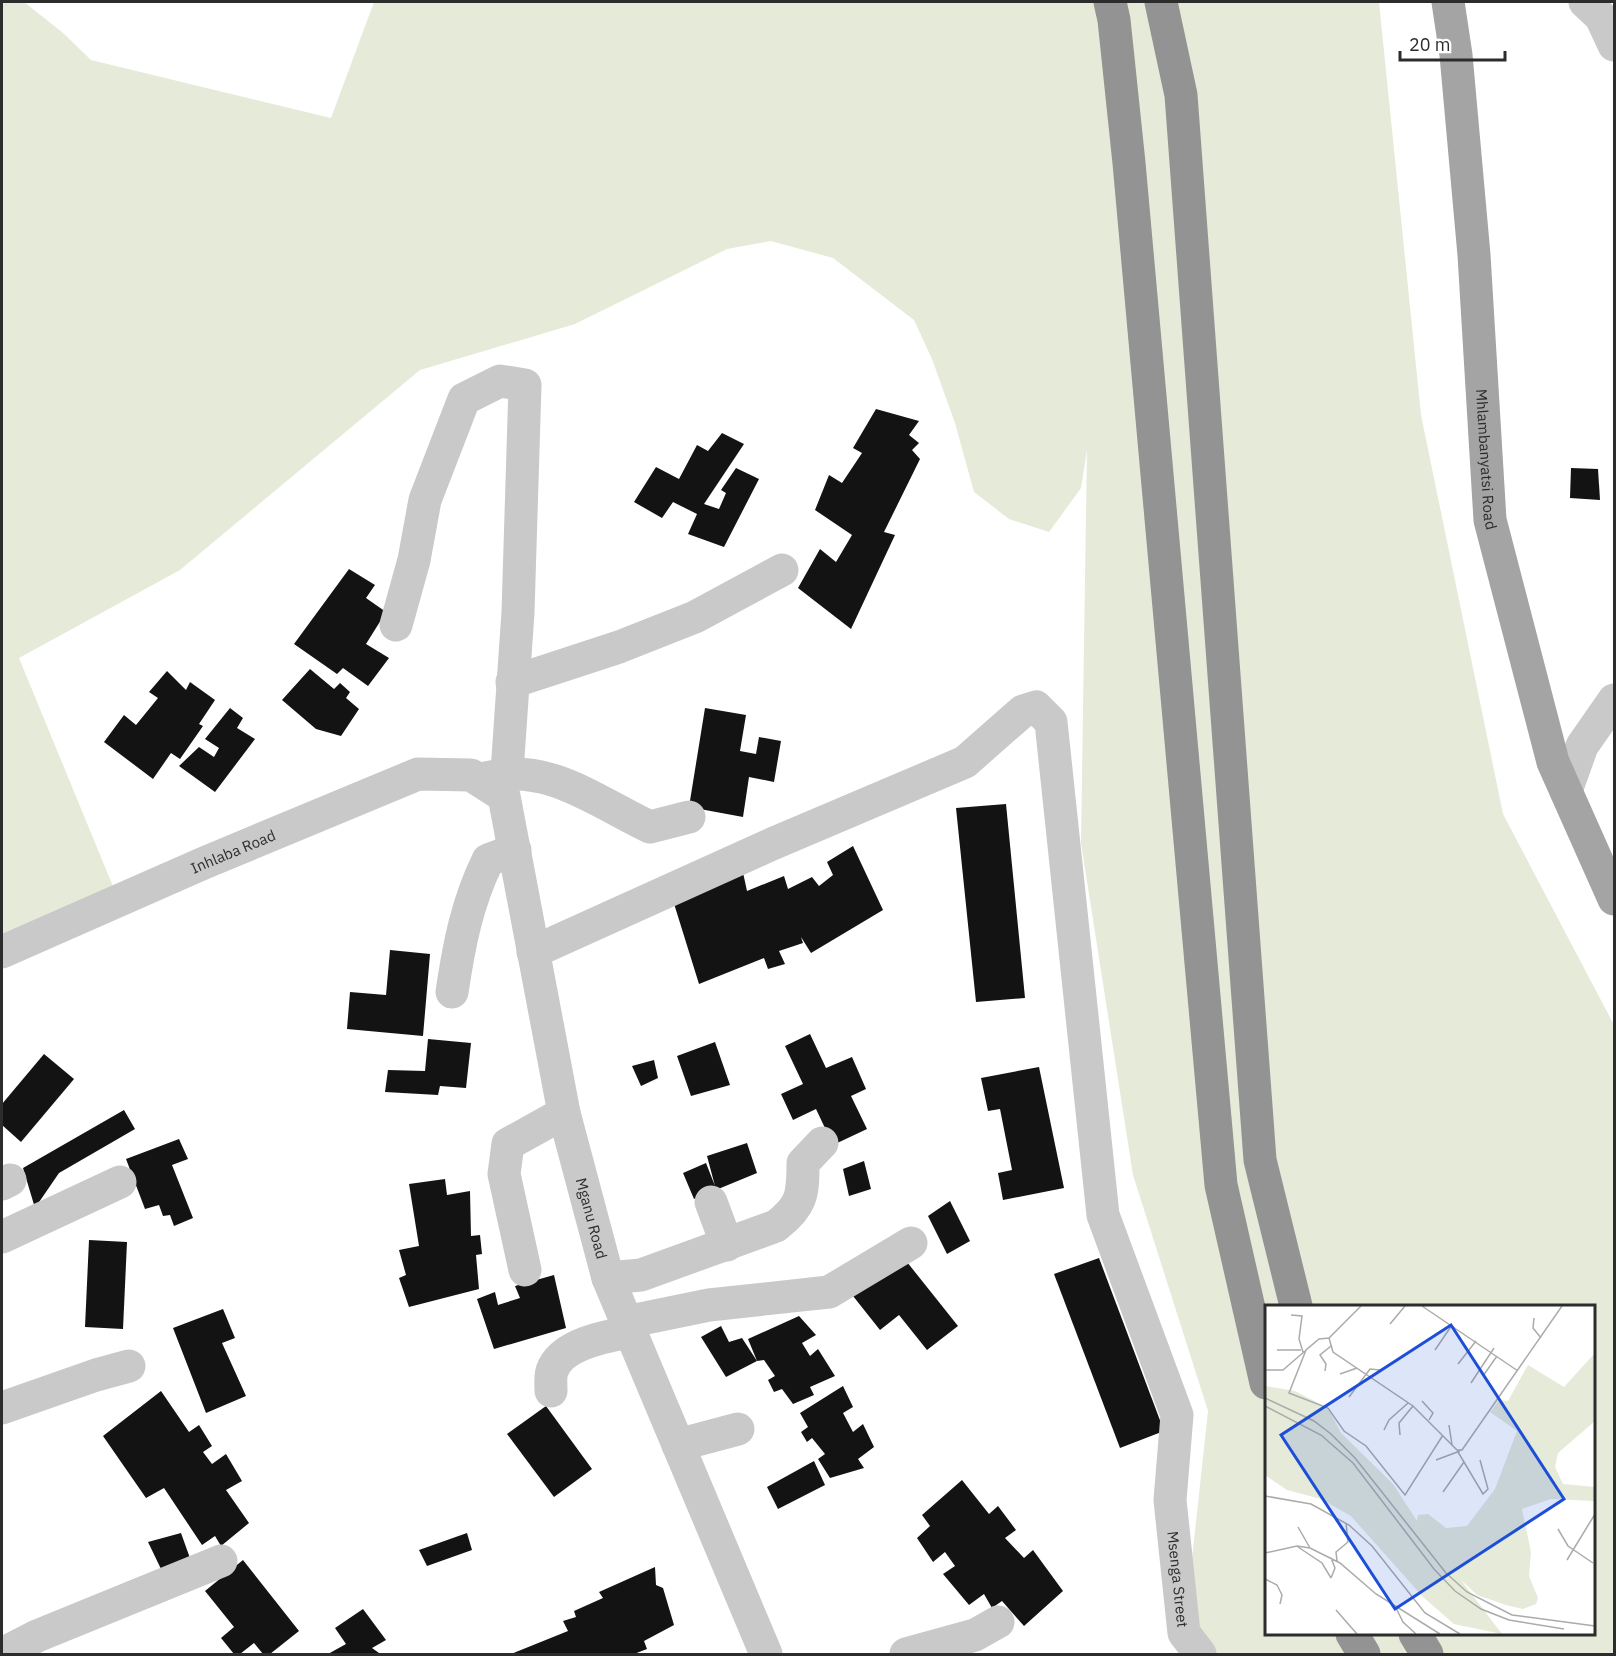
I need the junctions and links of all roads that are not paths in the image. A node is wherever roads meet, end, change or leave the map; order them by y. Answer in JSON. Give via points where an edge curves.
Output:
{"nodes":[{"id":1,"x":1110,"y":2,"type":"edge"},
{"id":2,"x":1161,"y":2,"type":"edge"},
{"id":3,"x":1448,"y":2,"type":"edge"},
{"id":4,"x":782,"y":570,"type":"dead end"},
{"id":5,"x":396,"y":625,"type":"dead end"},
{"id":6,"x":512,"y":682,"type":"junction"},
{"id":7,"x":1614,"y":700,"type":"edge"},
{"id":8,"x":485,"y":776,"type":"junction"},
{"id":9,"x":1566,"y":791,"type":"junction"},
{"id":10,"x":689,"y":818,"type":"dead end"},
{"id":11,"x":515,"y":850,"type":"junction"},
{"id":12,"x":1614,"y":898,"type":"edge"},
{"id":13,"x":2,"y":952,"type":"edge"},
{"id":14,"x":533,"y":952,"type":"junction"},
{"id":15,"x":452,"y":992,"type":"dead end"},
{"id":16,"x":564,"y":1113,"type":"junction"},
{"id":17,"x":822,"y":1143,"type":"dead end"},
{"id":18,"x":120,"y":1182,"type":"dead end"},
{"id":19,"x":711,"y":1202,"type":"dead end"},
{"id":20,"x":2,"y":1237,"type":"edge"},
{"id":21,"x":911,"y":1243,"type":"dead end"},
{"id":22,"x":727,"y":1245,"type":"junction"},
{"id":23,"x":525,"y":1270,"type":"dead end"},
{"id":24,"x":608,"y":1278,"type":"junction"},
{"id":25,"x":1296,"y":1305,"type":"edge"},
{"id":26,"x":629,"y":1327,"type":"junction"},
{"id":27,"x":129,"y":1366,"type":"dead end"},
{"id":28,"x":1265,"y":1379,"type":"edge"},
{"id":29,"x":551,"y":1391,"type":"dead end"},
{"id":30,"x":2,"y":1408,"type":"edge"},
{"id":31,"x":738,"y":1429,"type":"dead end"},
{"id":32,"x":678,"y":1445,"type":"junction"},
{"id":33,"x":221,"y":1561,"type":"dead end"},
{"id":34,"x":998,"y":1622,"type":"dead end"},
{"id":35,"x":1353,"y":1635,"type":"edge"},
{"id":36,"x":1416,"y":1635,"type":"edge"},
{"id":37,"x":2,"y":1654,"type":"edge"},
{"id":38,"x":766,"y":1654,"type":"edge"},
{"id":39,"x":906,"y":1654,"type":"edge"},
{"id":40,"x":1200,"y":1654,"type":"edge"},
{"id":41,"x":1364,"y":1654,"type":"edge"},
{"id":42,"x":1427,"y":1654,"type":"edge"}],
"edges":[{"from":1,"to":28,"type":"highway","via":[[1129,163],[1221,1185]]},
{"from":2,"to":25,"type":"highway","via":[[1181,95],[1260,1160]]},
{"from":3,"to":9,"type":"main road","name":"Mhlambanyatsi Road","via":[[1474,255],[1490,520],[1553,762]]},
{"from":4,"to":6,"type":"street","via":[[695,617]]},
{"from":5,"to":6,"type":"street","via":[[425,500],[464,399],[500,381],[525,385]]},
{"from":6,"to":8,"type":"street"},
{"from":7,"to":9,"type":"street","via":[[1582,746]]},
{"from":8,"to":10,"type":"street","name":"Inhlaba Road","via":[[542,775],[570,785],[650,827]]},
{"from":8,"to":11,"type":"street","name":"Mganu Road","via":[[504,796]]},
{"from":8,"to":13,"type":"street","name":"Inhlaba Road","via":[[418,774]]},
{"from":9,"to":12,"type":"main road","name":"Mhlambanyatsi Road"},
{"from":11,"to":14,"type":"street","name":"Mganu Road"},
{"from":11,"to":15,"type":"street","via":[[488,860],[473,892],[460,939]]},
{"from":14,"to":16,"type":"street","name":"Mganu Road"},
{"from":14,"to":40,"type":"street","name":"Msenga Street","via":[[965,762],[1023,711],[1036,707],[1051,722],[1103,1215],[1177,1415],[1170,1500],[1184,1633]]},
{"from":16,"to":23,"type":"street","via":[[508,1144],[504,1174]]},
{"from":16,"to":24,"type":"street","name":"Mganu Road"},
{"from":17,"to":22,"type":"street","via":[[803,1163],[803,1193],[790,1215],[776,1226]]},
{"from":18,"to":20,"type":"street"},
{"from":19,"to":22,"type":"street"},
{"from":21,"to":26,"type":"street","via":[[829,1292],[710,1305]]},
{"from":22,"to":24,"type":"street","via":[[641,1275]]},
{"from":24,"to":26,"type":"street","name":"Mganu Road"},
{"from":26,"to":29,"type":"street","via":[[561,1356],[551,1372]]},
{"from":26,"to":32,"type":"street","name":"Mganu Road"},
{"from":27,"to":30,"type":"street"},
{"from":31,"to":32,"type":"street"},
{"from":32,"to":38,"type":"street","name":"Mganu Road"},
{"from":33,"to":37,"type":"street"},
{"from":34,"to":39,"type":"street","via":[[975,1635]]},
{"from":35,"to":41,"type":"highway"},
{"from":36,"to":42,"type":"highway"}]}
